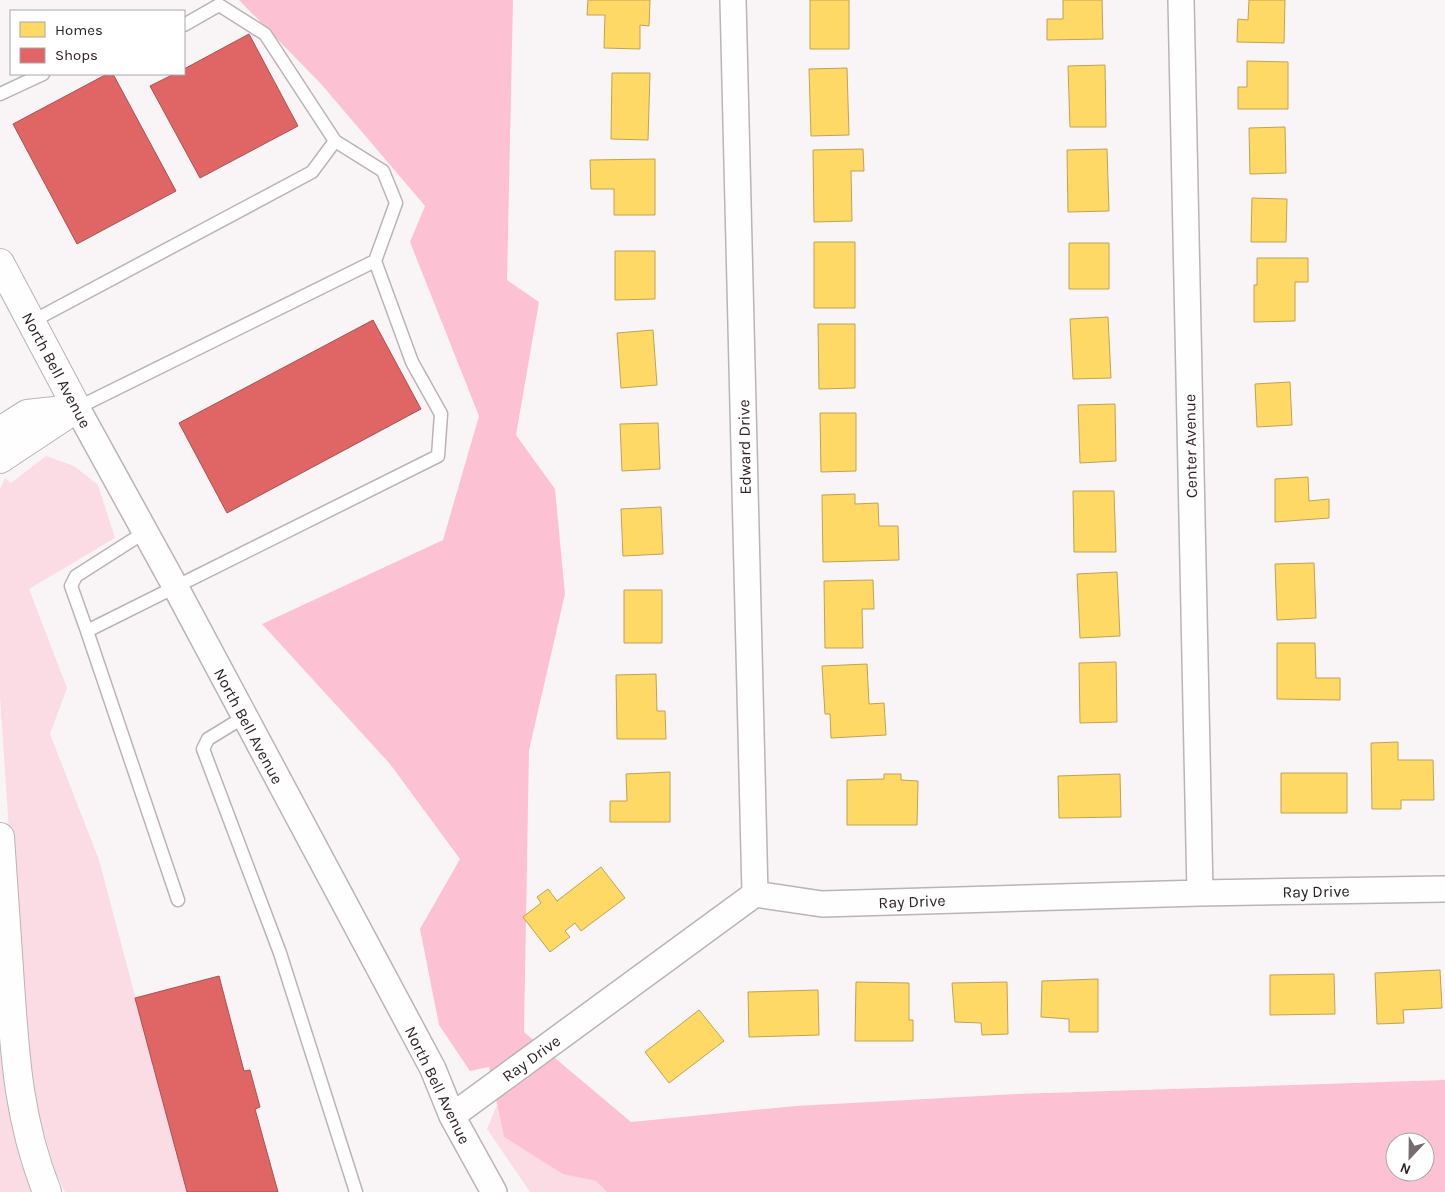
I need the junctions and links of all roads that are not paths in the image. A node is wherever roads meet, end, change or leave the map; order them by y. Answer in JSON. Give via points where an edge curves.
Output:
{"nodes":[{"id":1,"x":733,"y":0,"type":"edge"},
{"id":2,"x":1181,"y":0,"type":"edge"},
{"id":3,"x":185,"y":24,"type":"edge"},
{"id":4,"x":41,"y":75,"type":"edge"},
{"id":5,"x":0,"y":94,"type":"edge"},
{"id":6,"x":335,"y":141,"type":"junction"},
{"id":7,"x":375,"y":261,"type":"junction"},
{"id":8,"x":2,"y":270,"type":"edge"},
{"id":9,"x":31,"y":322,"type":"junction"},
{"id":10,"x":77,"y":408,"type":"junction"},
{"id":11,"x":0,"y":431,"type":"edge"},
{"id":12,"x":0,"y":460,"type":"edge"},
{"id":13,"x":145,"y":532,"type":"junction"},
{"id":14,"x":175,"y":586,"type":"junction"},
{"id":15,"x":87,"y":631,"type":"junction"},
{"id":16,"x":244,"y":717,"type":"junction"},
{"id":17,"x":0,"y":836,"type":"edge"},
{"id":18,"x":1445,"y":889,"type":"edge"},
{"id":19,"x":1200,"y":893,"type":"junction"},
{"id":20,"x":755,"y":894,"type":"junction"},
{"id":21,"x":178,"y":900,"type":"dead end"},
{"id":22,"x":452,"y":1116,"type":"junction"},
{"id":23,"x":47,"y":1192,"type":"edge"},
{"id":24,"x":356,"y":1192,"type":"edge"},
{"id":25,"x":494,"y":1192,"type":"edge"}],
"edges":[{"from":1,"to":20,"type":"street","name":"Edward Drive"},
{"from":2,"to":19,"type":"street","name":"Center Avenue"},
{"from":3,"to":6,"type":"lane","via":[[219,5],[265,34]]},
{"from":4,"to":5,"type":"lane"},
{"from":6,"to":7,"type":"lane","via":[[383,171],[396,203]]},
{"from":6,"to":9,"type":"lane","via":[[312,172]]},
{"from":7,"to":10,"type":"lane"},
{"from":7,"to":14,"type":"lane","via":[[412,362],[441,414],[438,456]]},
{"from":8,"to":9,"type":"main road","name":"North Bell Avenue"},
{"from":9,"to":10,"type":"main road","name":"North Bell Avenue"},
{"from":10,"to":11,"type":"main road","via":[[27,414]]},
{"from":10,"to":12,"type":"main road"},
{"from":10,"to":13,"type":"street","name":"North Bell Avenue"},
{"from":13,"to":14,"type":"street","name":"North Bell Avenue"},
{"from":13,"to":15,"type":"lane","via":[[76,576],[71,586]]},
{"from":14,"to":15,"type":"lane"},
{"from":14,"to":16,"type":"street","name":"North Bell Avenue"},
{"from":15,"to":21,"type":"lane"},
{"from":16,"to":22,"type":"street","name":"North Bell Avenue","via":[[432,1069]]},
{"from":16,"to":24,"type":"lane","via":[[208,739],[203,749],[280,953]]},
{"from":17,"to":23,"type":"main road","via":[[19,1093],[28,1138]]},
{"from":18,"to":19,"type":"street","name":"Ray Drive"},
{"from":19,"to":20,"type":"street","name":"Ray Drive","via":[[822,904]]},
{"from":20,"to":22,"type":"street","name":"Ray Drive"},
{"from":22,"to":25,"type":"street","name":"North Bell Avenue"}]}
